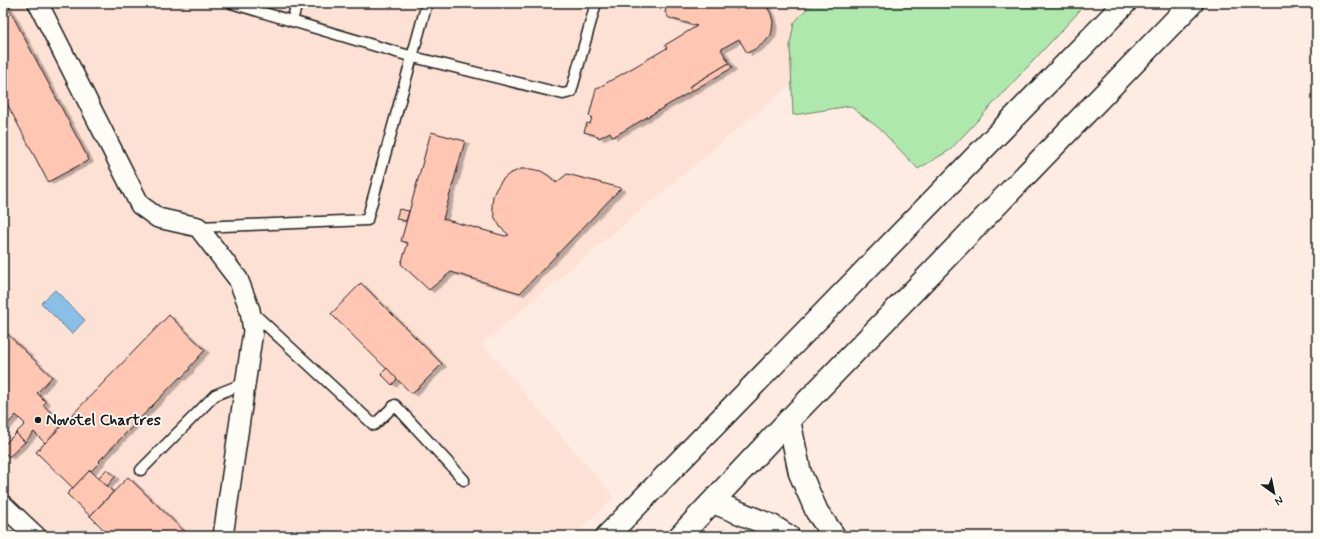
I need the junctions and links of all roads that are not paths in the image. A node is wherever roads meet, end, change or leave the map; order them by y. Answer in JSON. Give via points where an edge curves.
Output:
{"nodes":[{"id":1,"x":38,"y":3,"type":"edge"},
{"id":2,"x":231,"y":3,"type":"edge"},
{"id":3,"x":297,"y":3,"type":"edge"},
{"id":4,"x":427,"y":3,"type":"edge"},
{"id":5,"x":596,"y":3,"type":"edge"},
{"id":6,"x":1126,"y":3,"type":"edge"},
{"id":7,"x":1192,"y":3,"type":"edge"},
{"id":8,"x":292,"y":21,"type":"junction"},
{"id":9,"x":413,"y":57,"type":"junction"},
{"id":10,"x":198,"y":226,"type":"junction"},
{"id":11,"x":250,"y":310,"type":"junction"},
{"id":12,"x":245,"y":383,"type":"junction"},
{"id":13,"x":789,"y":420,"type":"junction"},
{"id":14,"x":141,"y":470,"type":"dead end"},
{"id":15,"x":464,"y":480,"type":"dead end"},
{"id":16,"x":713,"y":502,"type":"junction"},
{"id":17,"x":3,"y":505,"type":"edge"},
{"id":18,"x":36,"y":536,"type":"edge"},
{"id":19,"x":223,"y":536,"type":"edge"},
{"id":20,"x":607,"y":536,"type":"edge"},
{"id":21,"x":680,"y":536,"type":"edge"},
{"id":22,"x":788,"y":536,"type":"edge"},
{"id":23,"x":834,"y":536,"type":"edge"}],
"edges":[{"from":1,"to":10,"type":"street","via":[[140,205],[158,218]]},
{"from":2,"to":8,"type":"lane"},
{"from":3,"to":8,"type":"lane"},
{"from":4,"to":9,"type":"lane"},
{"from":5,"to":9,"type":"lane","via":[[571,92],[563,94]]},
{"from":6,"to":20,"type":"main road"},
{"from":7,"to":13,"type":"main road"},
{"from":8,"to":9,"type":"lane"},
{"from":9,"to":10,"type":"lane","via":[[367,220]]},
{"from":10,"to":11,"type":"street","via":[[238,279]]},
{"from":11,"to":12,"type":"street","via":[[253,331]]},
{"from":11,"to":15,"type":"lane","via":[[374,425],[396,405]]},
{"from":12,"to":14,"type":"lane","via":[[215,395]]},
{"from":12,"to":19,"type":"street"},
{"from":13,"to":16,"type":"main road"},
{"from":13,"to":23,"type":"main road","via":[[800,473],[817,512]]},
{"from":16,"to":21,"type":"main road"},
{"from":16,"to":22,"type":"main road","via":[[772,526]]},
{"from":17,"to":18,"type":"street"}]}
